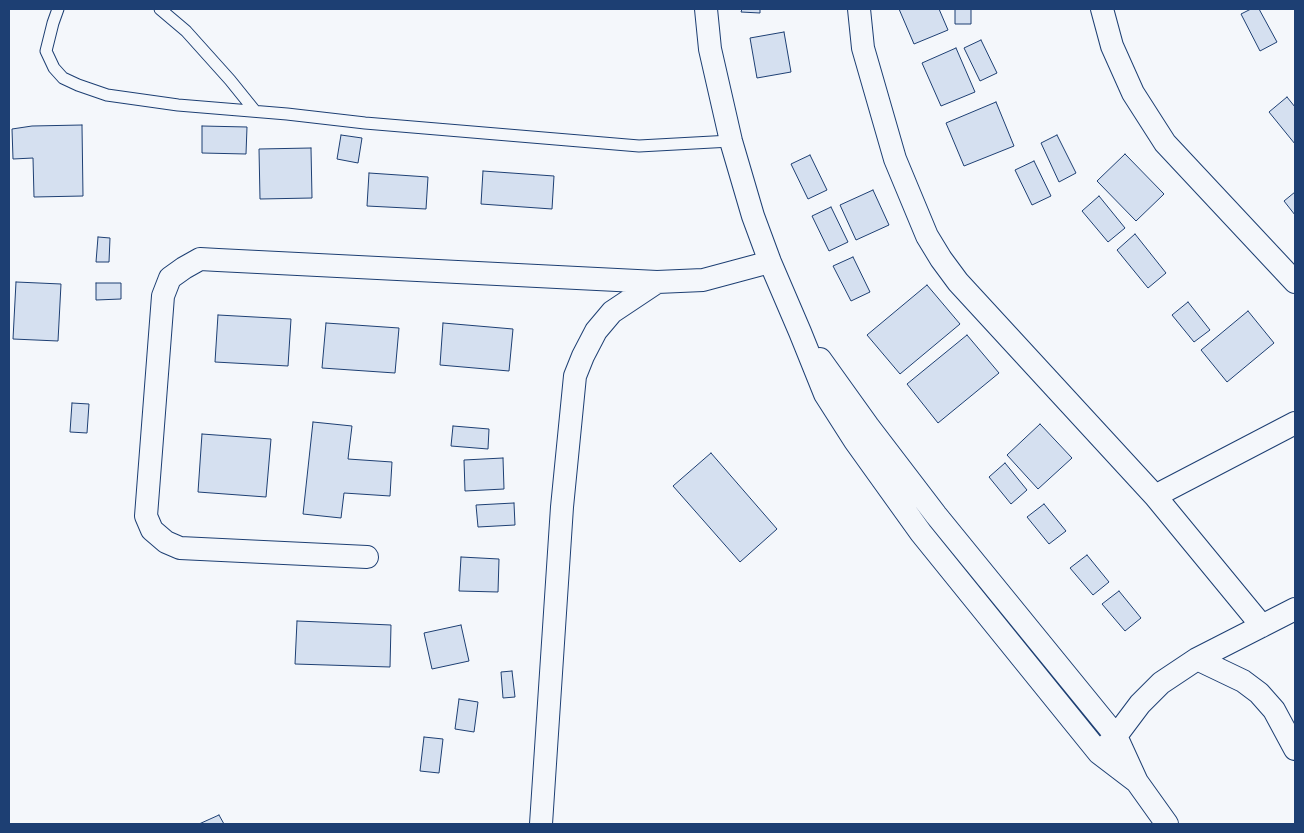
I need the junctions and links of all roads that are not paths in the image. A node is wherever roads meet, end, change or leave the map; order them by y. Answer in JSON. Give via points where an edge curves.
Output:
{"nodes":[{"id":1,"x":58,"y":9,"type":"edge"},
{"id":2,"x":160,"y":9,"type":"edge"},
{"id":3,"x":706,"y":9,"type":"edge"},
{"id":4,"x":859,"y":9,"type":"edge"},
{"id":5,"x":1102,"y":9,"type":"edge"},
{"id":6,"x":255,"y":111,"type":"junction"},
{"id":7,"x":731,"y":141,"type":"junction"},
{"id":8,"x":770,"y":262,"type":"junction"},
{"id":9,"x":657,"y":282,"type":"junction"},
{"id":10,"x":1295,"y":282,"type":"edge"},
{"id":11,"x":800,"y":332,"type":"junction"},
{"id":12,"x":1295,"y":422,"type":"edge"},
{"id":13,"x":1154,"y":496,"type":"junction"},
{"id":14,"x":367,"y":557,"type":"dead end"},
{"id":15,"x":1295,"y":609,"type":"edge"},
{"id":16,"x":1262,"y":626,"type":"junction"},
{"id":17,"x":1197,"y":659,"type":"junction"},
{"id":18,"x":1116,"y":736,"type":"junction"},
{"id":19,"x":1295,"y":749,"type":"edge"},
{"id":20,"x":1099,"y":753,"type":"junction"},
{"id":21,"x":1137,"y":782,"type":"junction"},
{"id":22,"x":542,"y":824,"type":"edge"},
{"id":23,"x":1167,"y":824,"type":"edge"}],
"edges":[{"from":1,"to":6,"type":"lane","via":[[46,51],[54,68],[78,86],[107,95]]},
{"from":2,"to":6,"type":"lane","via":[[186,30]]},
{"from":3,"to":7,"type":"street","via":[[710,49]]},
{"from":4,"to":13,"type":"street","via":[[863,48],[895,159],[927,236],[958,282]]},
{"from":5,"to":10,"type":"street","via":[[1112,46],[1133,93],[1165,143]]},
{"from":6,"to":7,"type":"lane","via":[[639,146]]},
{"from":7,"to":8,"type":"street"},
{"from":8,"to":9,"type":"street","via":[[703,280]]},
{"from":8,"to":11,"type":"street"},
{"from":9,"to":14,"type":"street","via":[[200,259],[170,278],[163,296],[146,516],[152,530],[166,542],[180,548]]},
{"from":9,"to":22,"type":"street","via":[[612,312],[596,331],[575,376],[562,507]]},
{"from":11,"to":18,"type":"street","via":[[936,515]]},
{"from":11,"to":20,"type":"street","via":[[825,394],[861,449],[921,533]]},
{"from":12,"to":13,"type":"street"},
{"from":13,"to":16,"type":"street"},
{"from":15,"to":16,"type":"street"},
{"from":16,"to":17,"type":"street"},
{"from":17,"to":18,"type":"street","via":[[1161,683]]},
{"from":17,"to":19,"type":"street","via":[[1259,692],[1274,710]]},
{"from":18,"to":20,"type":"street"},
{"from":18,"to":21,"type":"street"},
{"from":20,"to":21,"type":"street"},
{"from":21,"to":23,"type":"street"}]}
